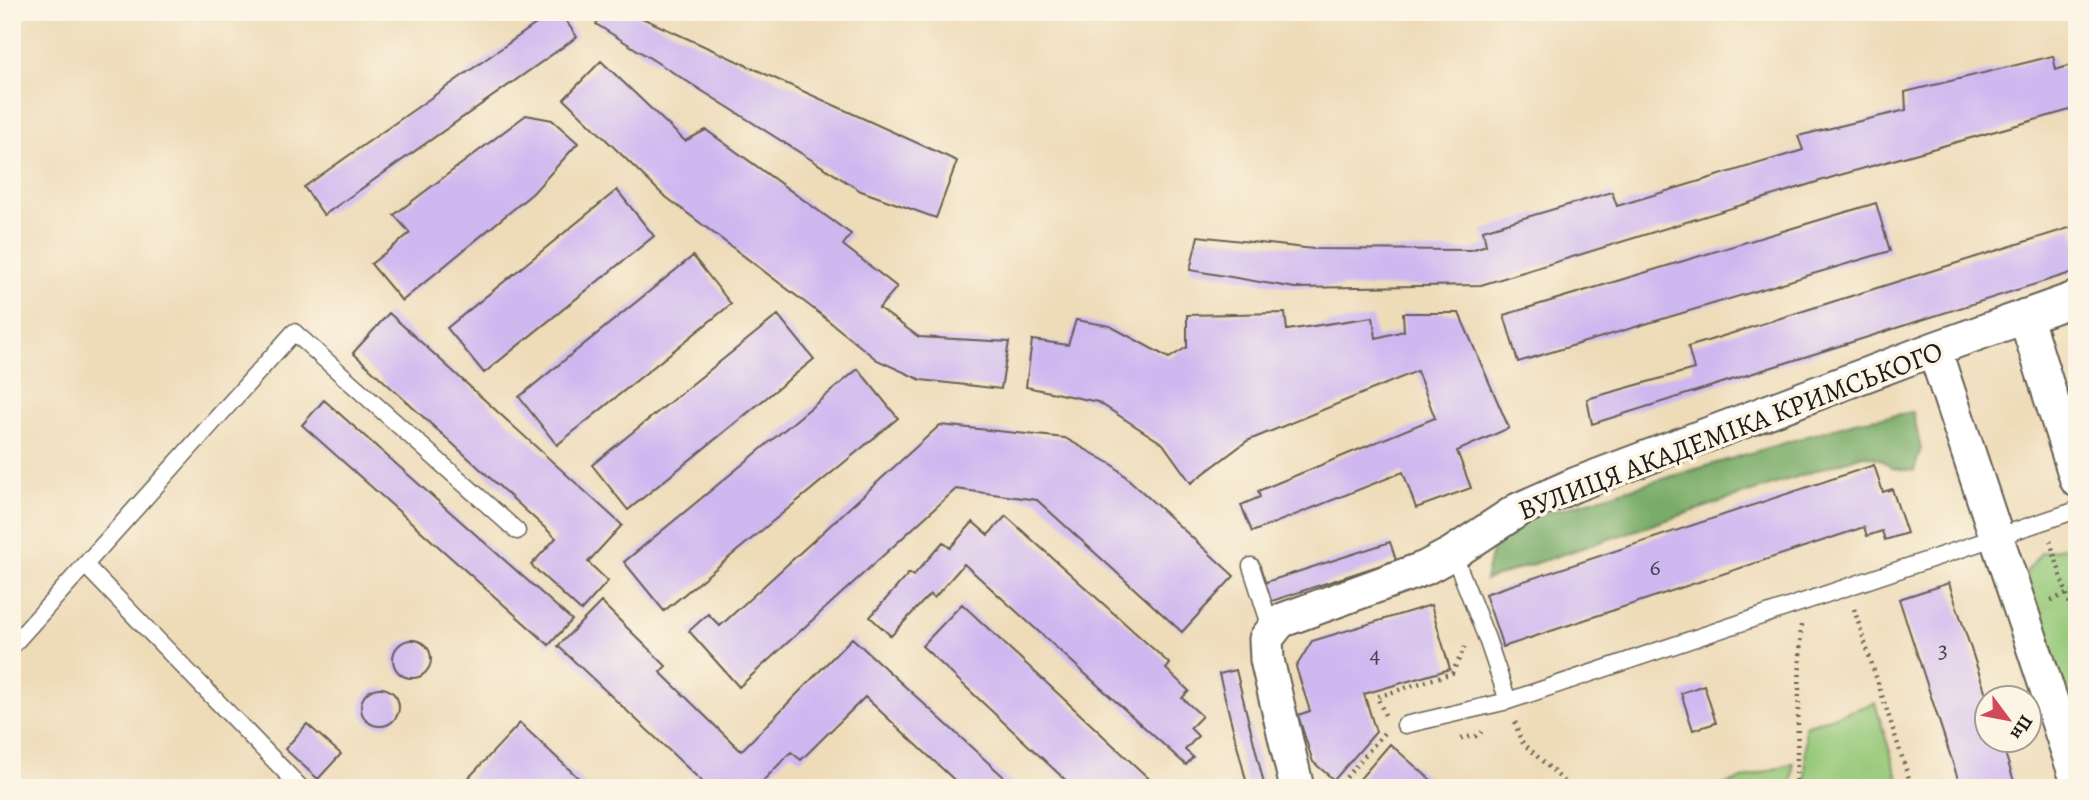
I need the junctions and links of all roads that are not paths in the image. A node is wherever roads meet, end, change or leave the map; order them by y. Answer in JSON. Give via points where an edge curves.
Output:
{"nodes":[{"id":1,"x":2077,"y":298,"type":"edge"},
{"id":2,"x":2025,"y":316,"type":"junction"},
{"id":3,"x":1934,"y":349,"type":"junction"},
{"id":4,"x":2077,"y":480,"type":"edge"},
{"id":5,"x":2077,"y":510,"type":"edge"},
{"id":6,"x":517,"y":531,"type":"dead end"},
{"id":7,"x":1997,"y":537,"type":"junction"},
{"id":8,"x":1452,"y":553,"type":"junction"},
{"id":9,"x":85,"y":565,"type":"junction"},
{"id":10,"x":1251,"y":566,"type":"dead end"},
{"id":11,"x":1272,"y":631,"type":"junction"},
{"id":12,"x":12,"y":646,"type":"edge"},
{"id":13,"x":1508,"y":701,"type":"junction"},
{"id":14,"x":1397,"y":723,"type":"road end"},
{"id":15,"x":2077,"y":779,"type":"edge"},
{"id":16,"x":301,"y":788,"type":"edge"},
{"id":17,"x":1297,"y":788,"type":"edge"}],
"edges":[{"from":1,"to":2,"type":"street","name":"ВУЛИЦЯ АКАДЕМІКА КРИМСЬКОГО"},
{"from":2,"to":3,"type":"street","name":"ВУЛИЦЯ АКАДЕМІКА КРИМСЬКОГО"},
{"from":2,"to":4,"type":"street"},
{"from":3,"to":7,"type":"street"},
{"from":3,"to":8,"type":"street","name":"ВУЛИЦЯ АКАДЕМІКА КРИМСЬКОГО","via":[[1574,485],[1518,510]]},
{"from":5,"to":7,"type":"lane"},
{"from":6,"to":9,"type":"lane","via":[[294,332]]},
{"from":7,"to":13,"type":"lane"},
{"from":7,"to":15,"type":"street"},
{"from":8,"to":11,"type":"street","name":"ВУЛИЦЯ АКАДЕМІКА КРИМСЬКОГО","via":[[1424,568],[1280,621]]},
{"from":8,"to":13,"type":"lane"},
{"from":9,"to":12,"type":"lane"},
{"from":9,"to":16,"type":"lane"},
{"from":10,"to":11,"type":"lane"},
{"from":11,"to":17,"type":"street","via":[[1266,639],[1267,660]]},
{"from":13,"to":14,"type":"lane"}]}
